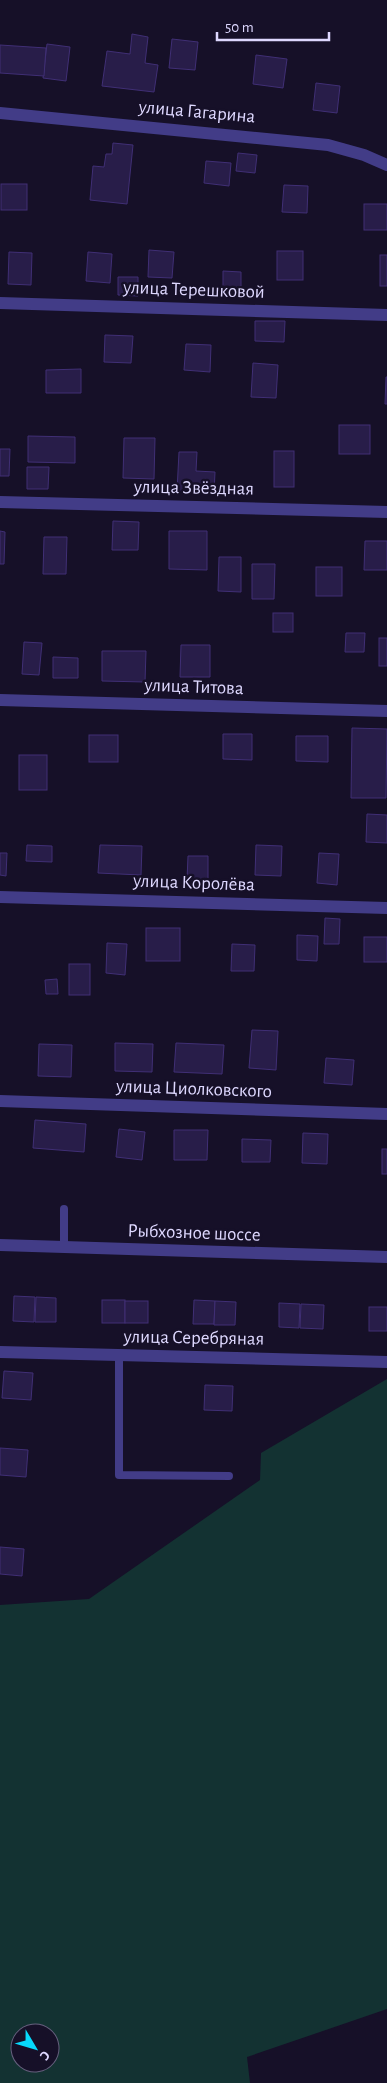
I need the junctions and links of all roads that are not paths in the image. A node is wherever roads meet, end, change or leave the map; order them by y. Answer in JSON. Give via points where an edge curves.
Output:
{"nodes":[{"id":1,"x":0,"y":113,"type":"edge"},
{"id":2,"x":387,"y":165,"type":"edge"},
{"id":3,"x":0,"y":303,"type":"edge"},
{"id":4,"x":387,"y":315,"type":"edge"},
{"id":5,"x":0,"y":502,"type":"edge"},
{"id":6,"x":387,"y":512,"type":"edge"},
{"id":7,"x":0,"y":700,"type":"edge"},
{"id":8,"x":387,"y":711,"type":"edge"},
{"id":9,"x":0,"y":897,"type":"edge"},
{"id":10,"x":387,"y":908,"type":"edge"},
{"id":11,"x":0,"y":1101,"type":"edge"},
{"id":12,"x":387,"y":1114,"type":"edge"},
{"id":13,"x":64,"y":1208,"type":"dead end"},
{"id":14,"x":0,"y":1245,"type":"edge"},
{"id":15,"x":64,"y":1247,"type":"junction"},
{"id":16,"x":387,"y":1257,"type":"edge"},
{"id":17,"x":0,"y":1352,"type":"edge"},
{"id":18,"x":119,"y":1355,"type":"junction"},
{"id":19,"x":387,"y":1362,"type":"edge"},
{"id":20,"x":230,"y":1476,"type":"dead end"}],
"edges":[{"from":1,"to":2,"type":"street","name":"улица Гагарина","via":[[328,145]]},
{"from":3,"to":4,"type":"street","name":"улица Терешковой"},
{"from":5,"to":6,"type":"street","name":"улица Звёздная"},
{"from":7,"to":8,"type":"street","name":"улица Титова"},
{"from":9,"to":10,"type":"street","name":"улица Королёва"},
{"from":11,"to":12,"type":"street","name":"улица Циолковского"},
{"from":13,"to":15,"type":"lane"},
{"from":14,"to":15,"type":"street","name":"Рыбхозное шоссе"},
{"from":15,"to":16,"type":"street","name":"Рыбхозное шоссе"},
{"from":17,"to":18,"type":"street","name":"улица Серебряная"},
{"from":18,"to":19,"type":"street","name":"улица Серебряная"},
{"from":18,"to":20,"type":"lane","via":[[119,1475]]}]}
